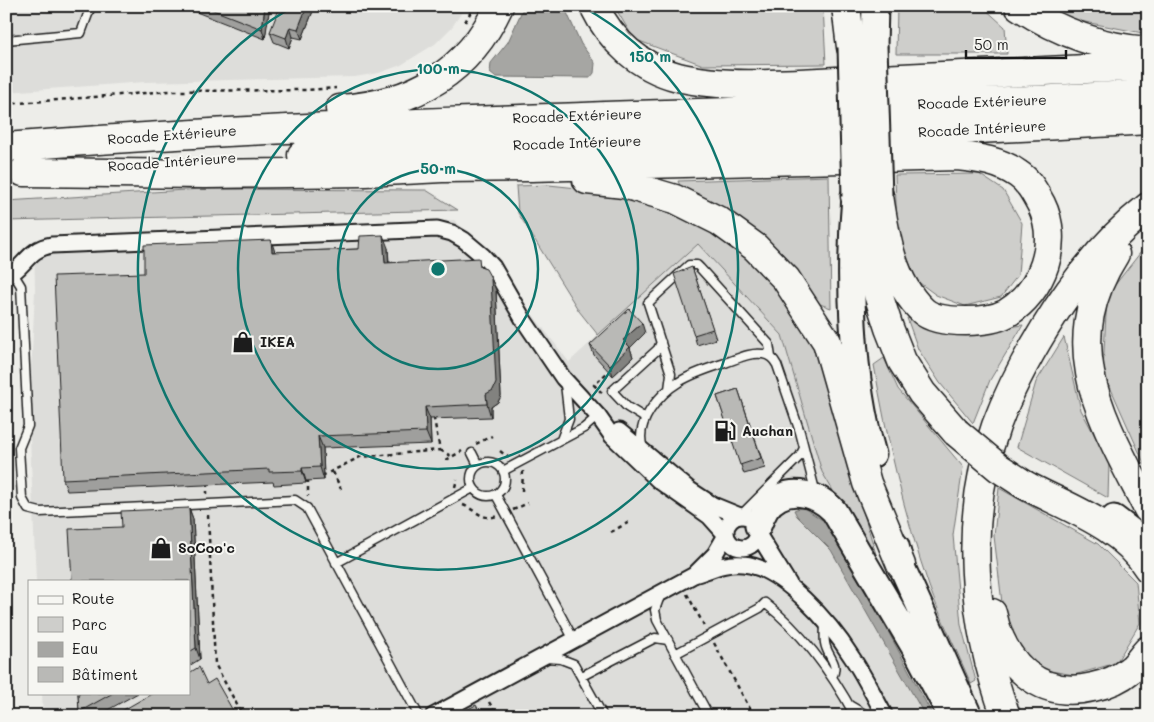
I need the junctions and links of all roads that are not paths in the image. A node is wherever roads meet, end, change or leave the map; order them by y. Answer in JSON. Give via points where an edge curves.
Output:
{"nodes":[{"id":1,"x":91,"y":6,"type":"edge"},
{"id":2,"x":499,"y":6,"type":"edge"},
{"id":3,"x":594,"y":6,"type":"edge"},
{"id":4,"x":846,"y":6,"type":"edge"},
{"id":5,"x":854,"y":6,"type":"edge"},
{"id":6,"x":875,"y":6,"type":"edge"},
{"id":7,"x":1019,"y":6,"type":"edge"},
{"id":8,"x":6,"y":40,"type":"edge"},
{"id":9,"x":863,"y":47,"type":"junction"},
{"id":10,"x":1148,"y":51,"type":"edge"},
{"id":11,"x":1148,"y":66,"type":"edge"},
{"id":12,"x":1148,"y":94,"type":"edge"},
{"id":13,"x":1148,"y":120,"type":"edge"},
{"id":14,"x":15,"y":146,"type":"edge"},
{"id":15,"x":365,"y":172,"type":"junction"},
{"id":16,"x":15,"y":173,"type":"edge"},
{"id":17,"x":867,"y":196,"type":"junction"},
{"id":18,"x":1148,"y":207,"type":"edge"},
{"id":19,"x":1148,"y":218,"type":"edge"},
{"id":20,"x":10,"y":275,"type":"edge"},
{"id":21,"x":661,"y":342,"type":"junction"},
{"id":22,"x":771,"y":357,"type":"junction"},
{"id":23,"x":564,"y":378,"type":"junction"},
{"id":24,"x":668,"y":390,"type":"junction"},
{"id":25,"x":598,"y":416,"type":"junction"},
{"id":26,"x":645,"y":418,"type":"junction"},
{"id":27,"x":561,"y":440,"type":"junction"},
{"id":28,"x":804,"y":448,"type":"junction"},
{"id":29,"x":645,"y":452,"type":"junction"},
{"id":30,"x":472,"y":453,"type":"dead end"},
{"id":31,"x":478,"y":465,"type":"junction"},
{"id":32,"x":503,"y":471,"type":"junction"},
{"id":33,"x":1026,"y":479,"type":"junction"},
{"id":34,"x":473,"y":488,"type":"junction"},
{"id":35,"x":496,"y":495,"type":"junction"},
{"id":36,"x":817,"y":498,"type":"junction"},
{"id":37,"x":978,"y":502,"type":"junction"},
{"id":38,"x":1148,"y":509,"type":"edge"},
{"id":39,"x":752,"y":525,"type":"junction"},
{"id":40,"x":726,"y":535,"type":"junction"},
{"id":41,"x":1148,"y":544,"type":"edge"},
{"id":42,"x":336,"y":563,"type":"junction"},
{"id":43,"x":901,"y":566,"type":"junction"},
{"id":44,"x":1148,"y":568,"type":"edge"},
{"id":45,"x":694,"y":575,"type":"junction"},
{"id":46,"x":791,"y":587,"type":"junction"},
{"id":47,"x":662,"y":592,"type":"junction"},
{"id":48,"x":825,"y":622,"type":"junction"},
{"id":49,"x":574,"y":640,"type":"junction"},
{"id":50,"x":668,"y":640,"type":"junction"},
{"id":51,"x":1148,"y":650,"type":"edge"},
{"id":52,"x":675,"y":654,"type":"junction"},
{"id":53,"x":541,"y":657,"type":"junction"},
{"id":54,"x":582,"y":676,"type":"junction"},
{"id":55,"x":832,"y":677,"type":"junction"},
{"id":56,"x":849,"y":705,"type":"junction"},
{"id":57,"x":419,"y":716,"type":"edge"},
{"id":58,"x":433,"y":716,"type":"edge"},
{"id":59,"x":603,"y":716,"type":"edge"},
{"id":60,"x":709,"y":716,"type":"edge"},
{"id":61,"x":855,"y":716,"type":"edge"},
{"id":62,"x":868,"y":716,"type":"edge"},
{"id":63,"x":885,"y":716,"type":"edge"},
{"id":64,"x":951,"y":716,"type":"edge"},
{"id":65,"x":969,"y":716,"type":"edge"},
{"id":66,"x":1006,"y":716,"type":"edge"}],
"edges":[{"from":1,"to":8,"type":"lane","via":[[81,33]]},
{"from":2,"to":14,"type":"highway","via":[[474,49],[457,65],[423,88],[394,101],[205,120]]},
{"from":3,"to":11,"type":"highway","via":[[614,40],[633,56],[654,69],[699,81],[822,82]]},
{"from":4,"to":9,"type":"highway"},
{"from":5,"to":9,"type":"highway"},
{"from":6,"to":9,"type":"highway"},
{"from":7,"to":10,"type":"highway","via":[[1044,23],[1080,37]]},
{"from":9,"to":17,"type":"highway","bridge":true},
{"from":12,"to":14,"type":"highway","name":"Rocade Extérieure","via":[[1012,102],[285,127]]},
{"from":13,"to":16,"type":"highway","name":"Rocade Intérieure","via":[[206,159]]},
{"from":15,"to":16,"type":"highway"},
{"from":15,"to":17,"type":"highway","via":[[827,158],[982,158],[1004,165],[1020,175],[1034,190],[1044,210],[1050,243],[1048,256],[1034,286],[1006,314],[978,321],[951,322],[924,312],[901,283],[884,232]]},
{"from":15,"to":43,"type":"highway","via":[[570,178],[624,184],[675,199],[719,221],[755,247],[786,279],[827,342],[867,483]]},
{"from":17,"to":33,"type":"highway","bridge":true,"via":[[868,234],[878,294],[902,361],[922,394],[999,468]]},
{"from":17,"to":43,"type":"highway","via":[[851,235],[854,333],[864,425]]},
{"from":18,"to":37,"type":"highway","via":[[1123,228],[1083,273],[1030,353],[996,427]]},
{"from":19,"to":38,"type":"highway","via":[[1114,255],[1098,282],[1088,316],[1086,344],[1096,398]]},
{"from":20,"to":23,"type":"street","via":[[35,250],[52,245],[437,229],[464,240],[493,268]]},
{"from":20,"to":42,"type":"lane","via":[[21,286],[28,426],[18,448],[22,498],[28,509],[61,512],[295,500],[307,508]]},
{"from":21,"to":22,"type":"lane","via":[[648,303],[685,268],[697,265],[769,344]]},
{"from":21,"to":24,"type":"lane","via":[[671,374]]},
{"from":21,"to":26,"type":"lane","via":[[612,391],[627,407]]},
{"from":22,"to":24,"type":"lane","via":[[750,354],[689,376]]},
{"from":22,"to":28,"type":"lane","via":[[777,365]]},
{"from":23,"to":25,"type":"street"},
{"from":23,"to":27,"type":"lane","via":[[569,419]]},
{"from":24,"to":26,"type":"lane"},
{"from":25,"to":27,"type":"lane"},
{"from":25,"to":29,"type":"street"},
{"from":25,"to":40,"type":"street","via":[[634,458],[658,480],[709,516]]},
{"from":26,"to":29,"type":"lane","via":[[641,433]]},
{"from":27,"to":32,"type":"lane"},
{"from":28,"to":36,"type":"lane"},
{"from":28,"to":39,"type":"lane"},
{"from":29,"to":39,"type":"street","via":[[704,500]]},
{"from":30,"to":31,"type":"lane"},
{"from":31,"to":32,"type":"lane","via":[[484,462],[495,464]]},
{"from":31,"to":34,"type":"lane","via":[[470,478]]},
{"from":32,"to":35,"type":"lane","via":[[503,487]]},
{"from":33,"to":41,"type":"highway","via":[[1121,521]]},
{"from":33,"to":44,"type":"highway","via":[[1116,532],[1138,552]]},
{"from":34,"to":35,"type":"lane","via":[[480,495]]},
{"from":34,"to":42,"type":"lane"},
{"from":35,"to":49,"type":"lane"},
{"from":36,"to":39,"type":"highway","via":[[802,492],[788,494],[777,499]]},
{"from":36,"to":64,"type":"highway","via":[[834,511]]},
{"from":37,"to":51,"type":"highway","via":[[992,616],[1012,661],[1029,678],[1055,689],[1081,690],[1113,682],[1132,669]]},
{"from":37,"to":66,"type":"highway","via":[[976,567],[980,619]]},
{"from":39,"to":40,"type":"street","via":[[730,520]]},
{"from":39,"to":40,"type":"street","via":[[753,544],[743,548],[732,545]]},
{"from":39,"to":46,"type":"street"},
{"from":40,"to":45,"type":"street","via":[[716,554]]},
{"from":42,"to":57,"type":"lane"},
{"from":43,"to":65,"type":"highway"},
{"from":45,"to":46,"type":"street","via":[[720,566],[743,564],[758,567]]},
{"from":45,"to":47,"type":"street"},
{"from":46,"to":48,"type":"street"},
{"from":47,"to":49,"type":"street"},
{"from":47,"to":50,"type":"lane","via":[[655,610]]},
{"from":48,"to":55,"type":"lane","via":[[825,643],[835,663],[836,671]]},
{"from":48,"to":63,"type":"street","via":[[851,656]]},
{"from":49,"to":53,"type":"street"},
{"from":50,"to":52,"type":"lane"},
{"from":50,"to":54,"type":"lane","via":[[655,638]]},
{"from":52,"to":55,"type":"lane","via":[[760,608],[764,602],[803,638]]},
{"from":52,"to":60,"type":"lane"},
{"from":53,"to":54,"type":"lane","via":[[574,664]]},
{"from":53,"to":58,"type":"street"},
{"from":54,"to":59,"type":"lane"},
{"from":55,"to":56,"type":"lane"},
{"from":56,"to":61,"type":"lane"},
{"from":56,"to":62,"type":"lane"}]}
